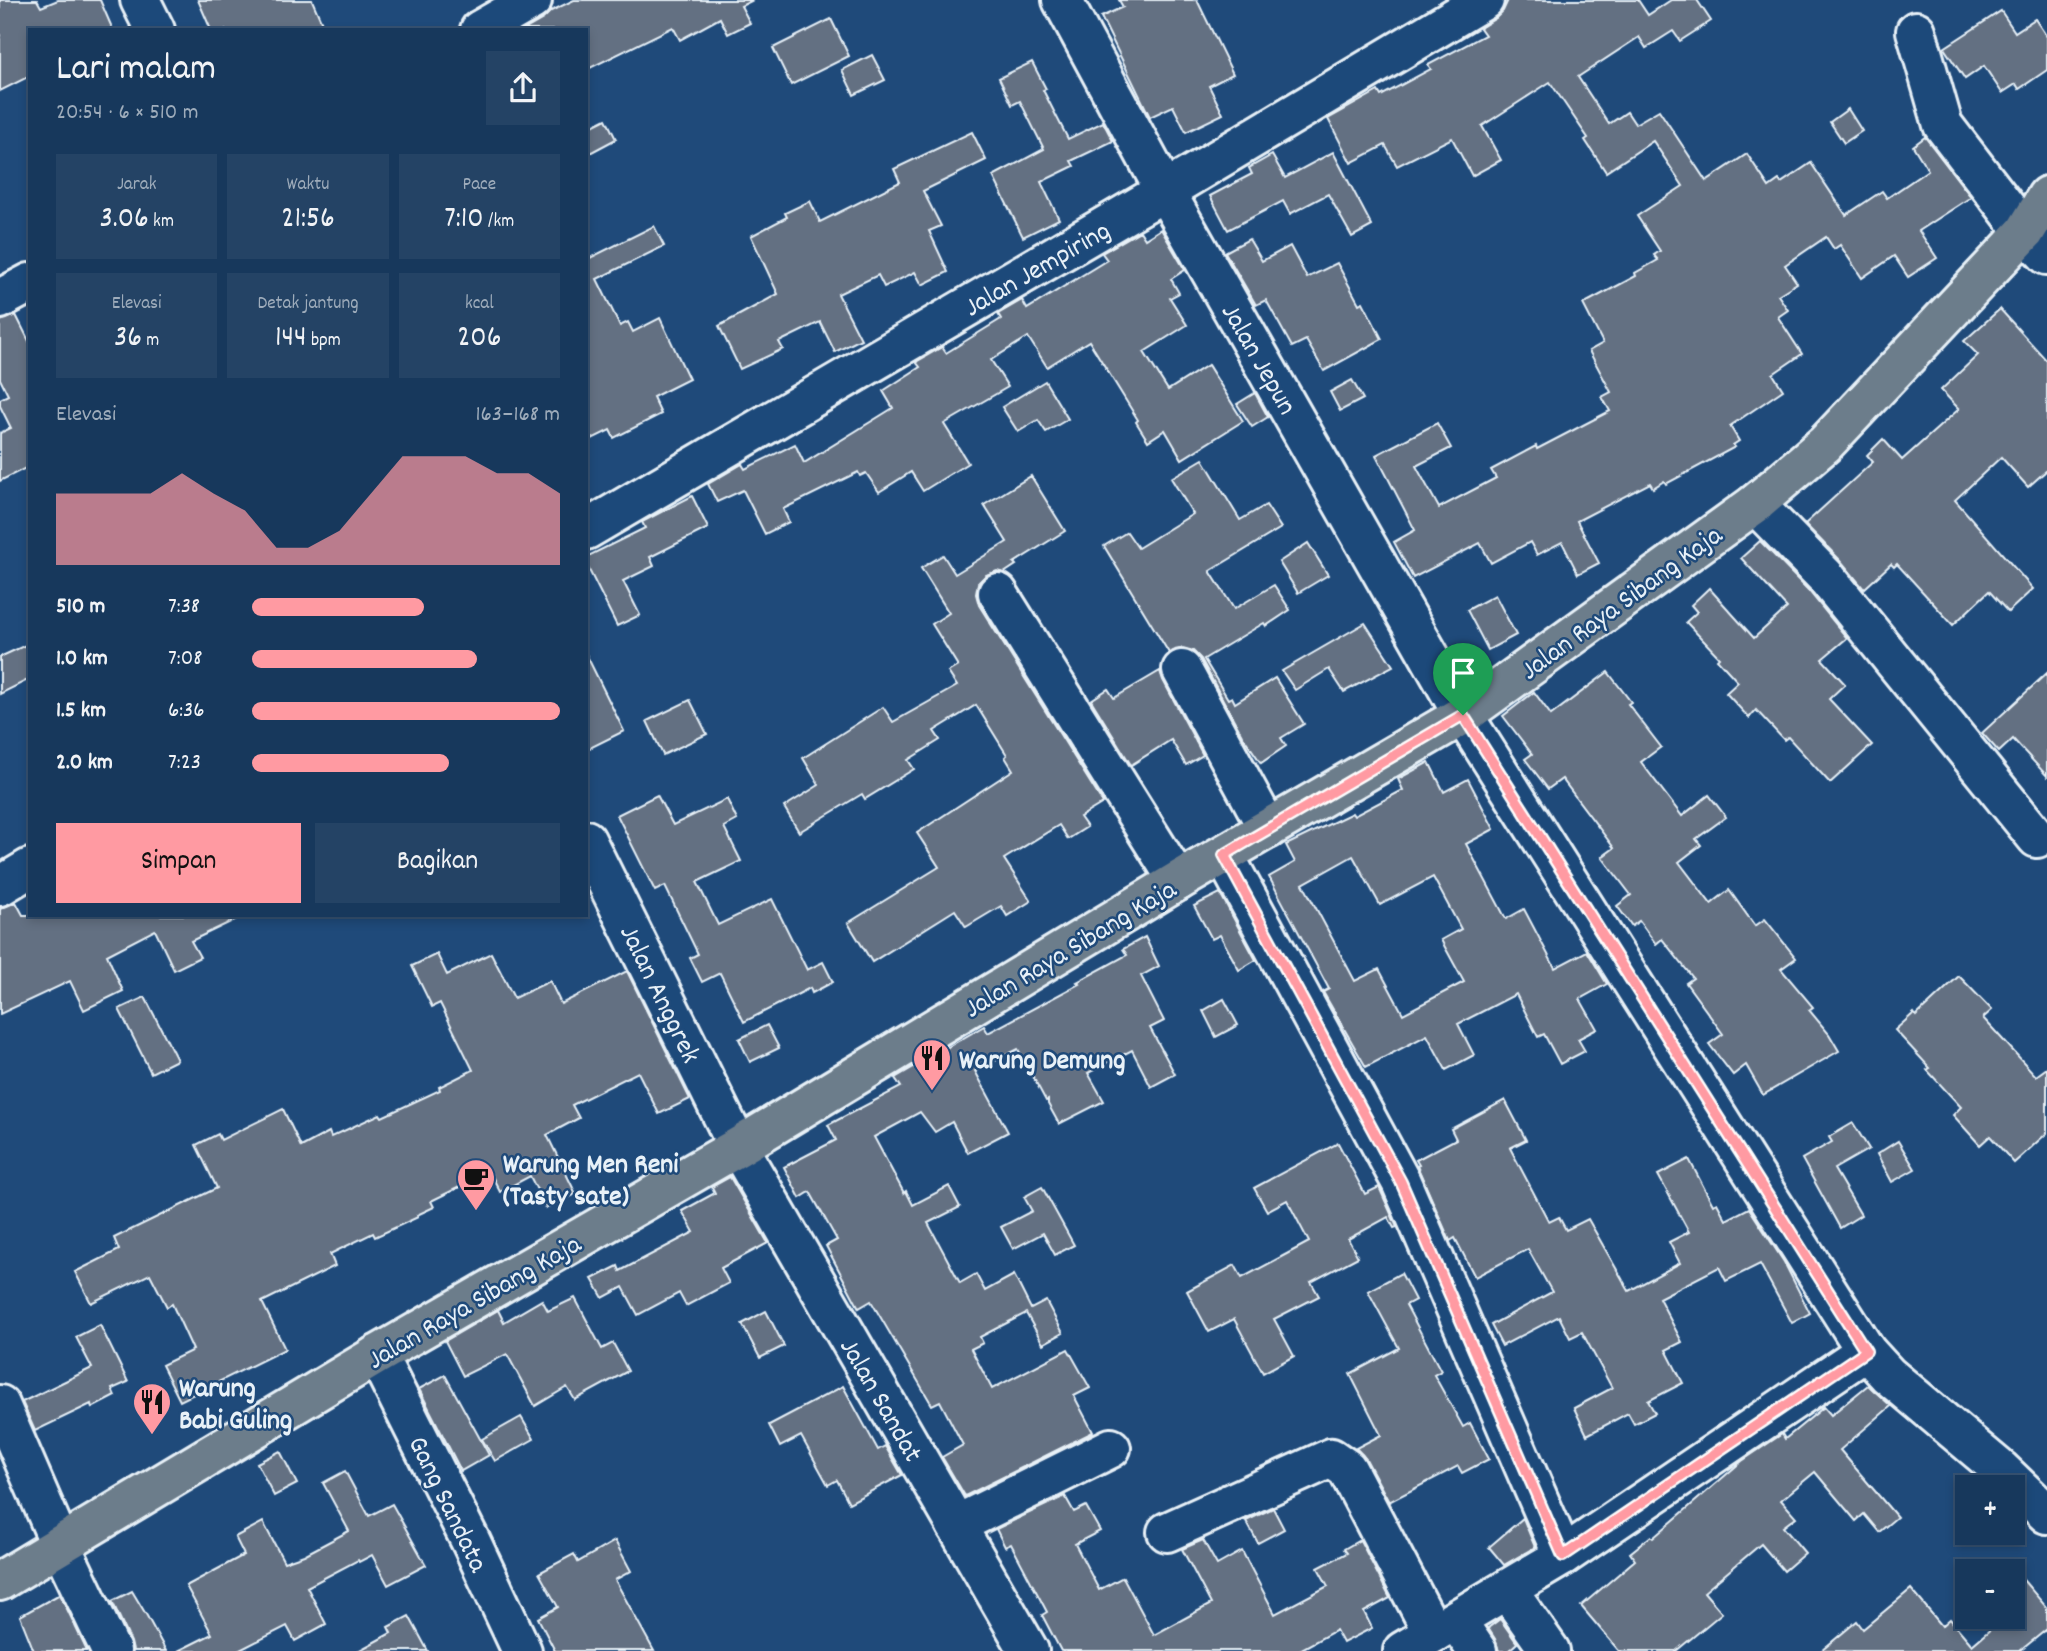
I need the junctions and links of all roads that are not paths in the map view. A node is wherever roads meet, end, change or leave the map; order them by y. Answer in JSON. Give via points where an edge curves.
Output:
{"nodes":[{"id":1,"x":140,"y":0,"type":"edge"},
{"id":2,"x":532,"y":0,"type":"edge"},
{"id":3,"x":1062,"y":0,"type":"edge"},
{"id":4,"x":1483,"y":0,"type":"edge"},
{"id":5,"x":154,"y":28,"type":"edge"},
{"id":6,"x":483,"y":28,"type":"edge"},
{"id":7,"x":1916,"y":31,"type":"dead end"},
{"id":8,"x":1165,"y":191,"type":"junction"},
{"id":9,"x":2047,"y":196,"type":"edge"},
{"id":10,"x":2036,"y":243,"type":"edge"},
{"id":11,"x":28,"y":284,"type":"edge"},
{"id":12,"x":0,"y":299,"type":"edge"},
{"id":13,"x":1755,"y":504,"type":"junction"},
{"id":14,"x":588,"y":529,"type":"edge"},
{"id":15,"x":998,"y":593,"type":"dead end"},
{"id":16,"x":1182,"y":670,"type":"dead end"},
{"id":17,"x":1463,"y":715,"type":"junction"},
{"id":18,"x":1268,"y":829,"type":"junction"},
{"id":19,"x":2037,"y":838,"type":"dead end"},
{"id":20,"x":588,"y":843,"type":"edge"},
{"id":21,"x":1224,"y":855,"type":"junction"},
{"id":22,"x":28,"y":869,"type":"edge"},
{"id":23,"x":1178,"y":881,"type":"junction"},
{"id":24,"x":0,"y":886,"type":"edge"},
{"id":25,"x":738,"y":1147,"type":"junction"},
{"id":26,"x":1866,"y":1351,"type":"junction"},
{"id":27,"x":377,"y":1355,"type":"junction"},
{"id":28,"x":0,"y":1405,"type":"edge"},
{"id":29,"x":1111,"y":1448,"type":"dead end"},
{"id":30,"x":2047,"y":1514,"type":"edge"},
{"id":31,"x":956,"y":1525,"type":"junction"},
{"id":32,"x":1167,"y":1532,"type":"dead end"},
{"id":33,"x":60,"y":1544,"type":"junction"},
{"id":34,"x":1563,"y":1556,"type":"junction"},
{"id":35,"x":0,"y":1581,"type":"edge"},
{"id":36,"x":1507,"y":1590,"type":"junction"},
{"id":37,"x":1431,"y":1635,"type":"edge"},
{"id":38,"x":111,"y":1651,"type":"edge"},
{"id":39,"x":522,"y":1651,"type":"edge"},
{"id":40,"x":1029,"y":1651,"type":"edge"},
{"id":41,"x":1477,"y":1651,"type":"edge"},
{"id":42,"x":1550,"y":1651,"type":"edge"}],
"edges":[{"from":1,"to":5,"type":"street"},
{"from":2,"to":6,"type":"street"},
{"from":3,"to":8,"type":"street","name":"Jalan Jepun"},
{"from":4,"to":8,"type":"street","name":"Jalan Jempiring"},
{"from":7,"to":10,"type":"street","via":[[1942,125]]},
{"from":8,"to":14,"type":"street","name":"Jalan Jempiring"},
{"from":8,"to":17,"type":"street","name":"Jalan Jepun"},
{"from":9,"to":10,"type":"main road","name":"Jalan Raya Sibang Kaja"},
{"from":10,"to":13,"type":"main road","name":"Jalan Raya Sibang Kaja","via":[[1825,444]]},
{"from":11,"to":12,"type":"street"},
{"from":13,"to":17,"type":"main road","name":"Jalan Raya Sibang Kaja"},
{"from":13,"to":19,"type":"street","via":[[1825,576]]},
{"from":15,"to":23,"type":"street"},
{"from":16,"to":18,"type":"street"},
{"from":17,"to":18,"type":"main road","name":"Jalan Raya Sibang Kaja"},
{"from":17,"to":26,"type":"street","name":"Jalan Jepun"},
{"from":18,"to":21,"type":"main road","name":"Jalan Raya Sibang Kaja"},
{"from":20,"to":25,"type":"street","name":"Jalan Anggrek"},
{"from":21,"to":23,"type":"main road","name":"Jalan Raya Sibang Kaja"},
{"from":21,"to":34,"type":"street","via":[[1401,1182]]},
{"from":22,"to":24,"type":"street"},
{"from":23,"to":25,"type":"main road","name":"Jalan Raya Sibang Kaja"},
{"from":25,"to":27,"type":"main road","name":"Jalan Raya Sibang Kaja"},
{"from":25,"to":31,"type":"street","name":"Jalan Sandat"},
{"from":26,"to":30,"type":"street","name":"Jalan Jepun"},
{"from":26,"to":34,"type":"street"},
{"from":27,"to":33,"type":"main road","name":"Jalan Raya Sibang Kaja"},
{"from":27,"to":39,"type":"street","name":"Gang Sandata"},
{"from":28,"to":33,"type":"street"},
{"from":29,"to":31,"type":"street"},
{"from":31,"to":40,"type":"street","name":"Jalan Sandat"},
{"from":32,"to":37,"type":"street","via":[[1331,1458],[1347,1469]]},
{"from":33,"to":35,"type":"main road","name":"Jalan Raya Sibang Kaja"},
{"from":33,"to":38,"type":"street"},
{"from":34,"to":36,"type":"street"},
{"from":36,"to":37,"type":"street"},
{"from":36,"to":42,"type":"street"},
{"from":37,"to":41,"type":"street"}]}
